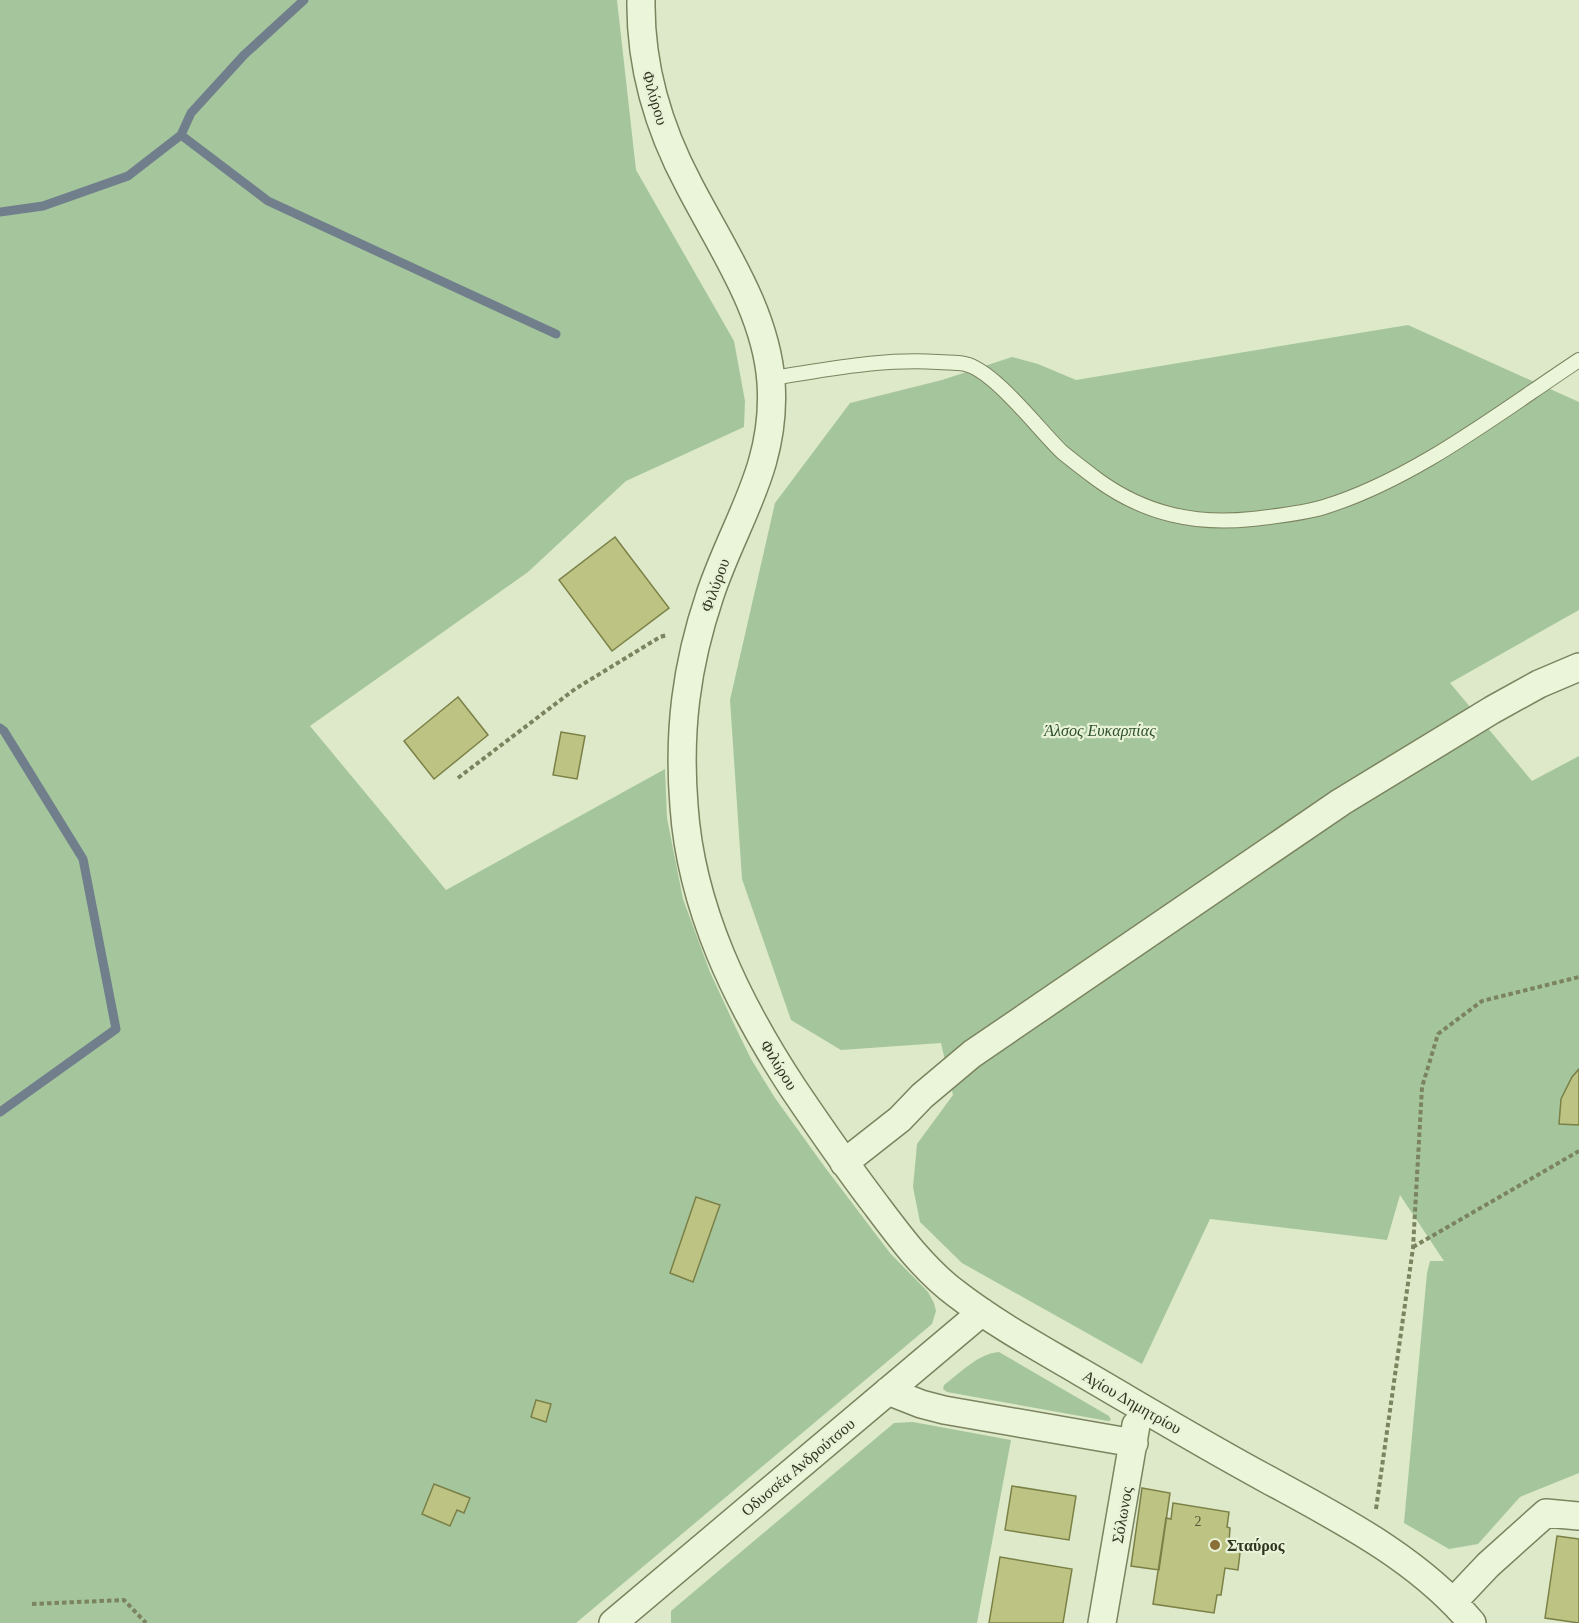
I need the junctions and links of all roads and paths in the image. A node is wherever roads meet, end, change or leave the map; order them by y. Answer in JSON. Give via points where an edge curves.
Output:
{"nodes":[{"id":1,"x":641,"y":0,"type":"edge"},
{"id":2,"x":1579,"y":360,"type":"edge"},
{"id":3,"x":771,"y":378,"type":"junction"},
{"id":4,"x":698,"y":635,"type":"junction"},
{"id":5,"x":1579,"y":667,"type":"edge"},
{"id":6,"x":458,"y":778,"type":"dead end"},
{"id":7,"x":1579,"y":977,"type":"edge"},
{"id":8,"x":1579,"y":1151,"type":"edge"},
{"id":9,"x":844,"y":1163,"type":"junction"},
{"id":10,"x":1413,"y":1248,"type":"junction"},
{"id":11,"x":982,"y":1312,"type":"junction"},
{"id":12,"x":888,"y":1391,"type":"junction"},
{"id":13,"x":1139,"y":1406,"type":"junction"},
{"id":14,"x":1134,"y":1443,"type":"junction"},
{"id":15,"x":1579,"y":1498,"type":"edge"},
{"id":16,"x":1546,"y":1513,"type":"junction"},
{"id":17,"x":1579,"y":1516,"type":"edge"},
{"id":18,"x":1371,"y":1539,"type":"junction"},
{"id":19,"x":1454,"y":1601,"type":"junction"},
{"id":20,"x":32,"y":1604,"type":"dead end"},
{"id":21,"x":147,"y":1623,"type":"edge"},
{"id":22,"x":613,"y":1623,"type":"edge"},
{"id":23,"x":1102,"y":1623,"type":"edge"},
{"id":24,"x":1472,"y":1623,"type":"edge"}],
"edges":[{"from":1,"to":3,"type":"street","name":"Φιλύρου","via":[[644,55],[660,120],[677,162],[724,248],[754,314]]},
{"from":2,"to":3,"type":"lane","via":[[1444,450],[1356,496],[1323,508],[1240,520],[1178,518],[1134,502],[1099,481],[1062,451],[995,382],[967,364],[867,364]]},
{"from":3,"to":4,"type":"street","name":"Φιλύρου","via":[[765,456],[756,487],[711,590]]},
{"from":4,"to":6,"type":"path","via":[[670,634],[653,641],[575,689]]},
{"from":4,"to":9,"type":"street","name":"Φιλύρου","via":[[685,698],[681,763],[687,830],[702,900],[719,952],[761,1036]]},
{"from":5,"to":9,"type":"street","via":[[1492,710],[1341,802],[972,1054]]},
{"from":7,"to":10,"type":"path","via":[[1482,1001],[1438,1034],[1422,1088]]},
{"from":8,"to":10,"type":"path"},
{"from":9,"to":11,"type":"street","name":"Αγίου Δημητρίου","via":[[912,1250],[945,1285]]},
{"from":10,"to":18,"type":"path"},
{"from":11,"to":12,"type":"street","name":"Οδυσσέα Ανδρούτσου"},
{"from":11,"to":13,"type":"street","name":"Αγίου Δημητρίου"},
{"from":12,"to":14,"type":"street","name":"Αγίου Δημητρίου","via":[[953,1412]]},
{"from":12,"to":22,"type":"street","name":"Οδυσσέα Ανδρούτσου"},
{"from":13,"to":14,"type":"street","name":"Σόλωνος"},
{"from":13,"to":18,"type":"street","name":"Αγίου Δημητρίου"},
{"from":14,"to":23,"type":"street","name":"Σόλωνος"},
{"from":15,"to":16,"type":"street"},
{"from":16,"to":17,"type":"street"},
{"from":16,"to":19,"type":"street"},
{"from":18,"to":19,"type":"street","name":"Αγίου Δημητρίου"},
{"from":19,"to":24,"type":"street","name":"Αγίου Δημητρίου"},
{"from":20,"to":21,"type":"path","via":[[124,1600]]}]}
